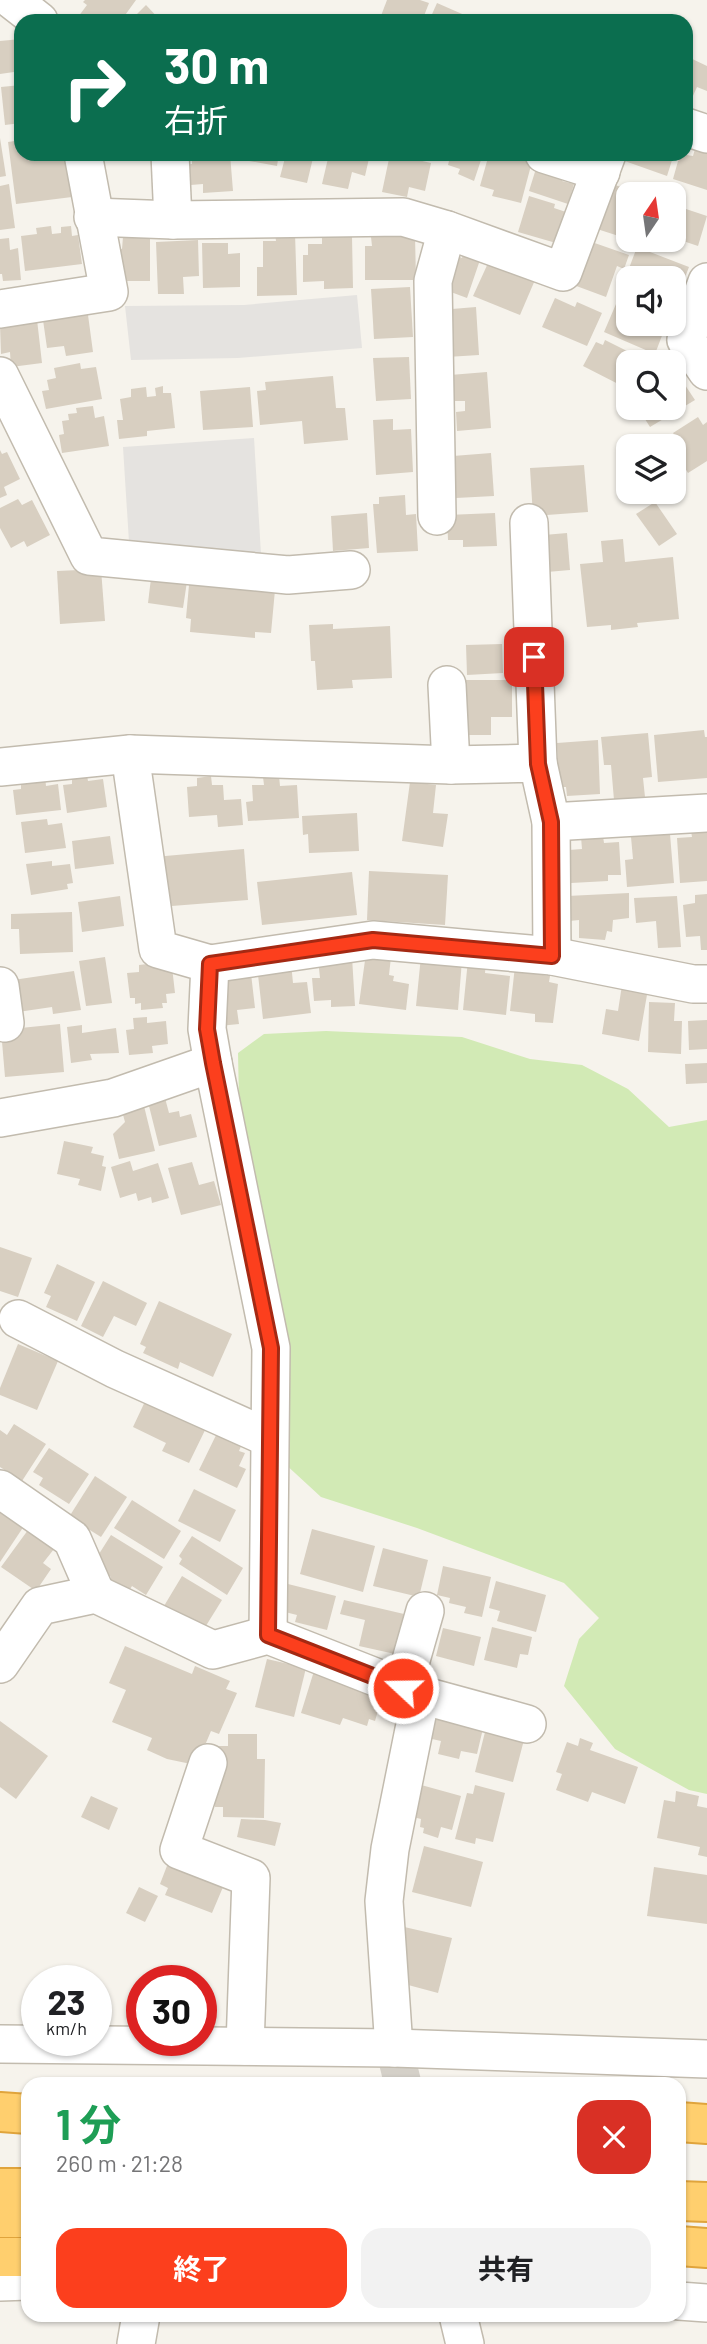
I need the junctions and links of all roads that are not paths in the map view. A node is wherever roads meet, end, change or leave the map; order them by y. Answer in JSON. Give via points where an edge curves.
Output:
{"nodes":[{"id":1,"x":12,"y":0,"type":"edge"},
{"id":2,"x":30,"y":14,"type":"edge"},
{"id":3,"x":84,"y":161,"type":"edge"},
{"id":4,"x":170,"y":161,"type":"edge"},
{"id":5,"x":604,"y":163,"type":"edge"},
{"id":6,"x":93,"y":217,"type":"junction"},
{"id":7,"x":173,"y":219,"type":"junction"},
{"id":8,"x":447,"y":230,"type":"junction"},
{"id":9,"x":707,"y":282,"type":"edge"},
{"id":10,"x":0,"y":309,"type":"edge"},
{"id":11,"x":707,"y":371,"type":"edge"},
{"id":12,"x":0,"y":376,"type":"edge"},
{"id":13,"x":437,"y":516,"type":"dead end"},
{"id":14,"x":529,"y":523,"type":"dead end"},
{"id":15,"x":351,"y":570,"type":"dead end"},
{"id":16,"x":447,"y":685,"type":"dead end"},
{"id":17,"x":130,"y":754,"type":"junction"},
{"id":18,"x":538,"y":764,"type":"junction"},
{"id":19,"x":451,"y":765,"type":"junction"},
{"id":20,"x":0,"y":767,"type":"edge"},
{"id":21,"x":707,"y":813,"type":"edge"},
{"id":22,"x":551,"y":822,"type":"junction"},
{"id":23,"x":552,"y":956,"type":"junction"},
{"id":24,"x":210,"y":964,"type":"junction"},
{"id":25,"x":707,"y":984,"type":"edge"},
{"id":26,"x":0,"y":986,"type":"edge"},
{"id":27,"x":5,"y":1023,"type":"dead end"},
{"id":28,"x":213,"y":1063,"type":"junction"},
{"id":29,"x":0,"y":1118,"type":"edge"},
{"id":30,"x":18,"y":1319,"type":"dead end"},
{"id":31,"x":269,"y":1437,"type":"junction"},
{"id":32,"x":0,"y":1489,"type":"edge"},
{"id":33,"x":96,"y":1594,"type":"junction"},
{"id":34,"x":425,"y":1611,"type":"dead end"},
{"id":35,"x":268,"y":1635,"type":"junction"},
{"id":36,"x":0,"y":1664,"type":"edge"},
{"id":37,"x":412,"y":1692,"type":"junction"},
{"id":38,"x":527,"y":1724,"type":"dead end"},
{"id":39,"x":208,"y":1763,"type":"dead end"},
{"id":40,"x":0,"y":2045,"type":"edge"},
{"id":41,"x":245,"y":2046,"type":"junction"},
{"id":42,"x":394,"y":2048,"type":"junction"},
{"id":43,"x":707,"y":2059,"type":"edge"},
{"id":44,"x":0,"y":2107,"type":"edge"},
{"id":45,"x":21,"y":2107,"type":"edge"},
{"id":46,"x":0,"y":2112,"type":"edge"},
{"id":47,"x":21,"y":2114,"type":"edge"},
{"id":48,"x":686,"y":2122,"type":"edge"},
{"id":49,"x":707,"y":2124,"type":"edge"},
{"id":50,"x":0,"y":2128,"type":"edge"},
{"id":51,"x":21,"y":2128,"type":"edge"},
{"id":52,"x":686,"y":2140,"type":"edge"},
{"id":53,"x":707,"y":2141,"type":"edge"},
{"id":54,"x":0,"y":2188,"type":"edge"},
{"id":55,"x":21,"y":2188,"type":"edge"},
{"id":56,"x":686,"y":2201,"type":"edge"},
{"id":57,"x":707,"y":2202,"type":"edge"},
{"id":58,"x":0,"y":2217,"type":"edge"},
{"id":59,"x":21,"y":2218,"type":"edge"},
{"id":60,"x":686,"y":2246,"type":"edge"},
{"id":61,"x":707,"y":2248,"type":"edge"},
{"id":62,"x":0,"y":2257,"type":"edge"},
{"id":63,"x":21,"y":2257,"type":"edge"},
{"id":64,"x":686,"y":2270,"type":"edge"},
{"id":65,"x":707,"y":2270,"type":"edge"},
{"id":66,"x":21,"y":2281,"type":"edge"},
{"id":67,"x":0,"y":2282,"type":"edge"},
{"id":68,"x":686,"y":2302,"type":"edge"},
{"id":69,"x":707,"y":2303,"type":"edge"},
{"id":70,"x":140,"y":2322,"type":"edge"},
{"id":71,"x":460,"y":2322,"type":"edge"},
{"id":72,"x":136,"y":2344,"type":"edge"},
{"id":73,"x":465,"y":2344,"type":"edge"}],
"edges":[{"from":1,"to":2,"type":"street"},
{"from":3,"to":6,"type":"street"},
{"from":4,"to":7,"type":"street"},
{"from":5,"to":8,"type":"street","via":[[563,272]]},
{"from":6,"to":7,"type":"street"},
{"from":6,"to":10,"type":"street","via":[[109,292]]},
{"from":7,"to":8,"type":"street","via":[[403,218]]},
{"from":8,"to":13,"type":"street","via":[[433,281]]},
{"from":9,"to":11,"type":"street","via":[[686,340]]},
{"from":12,"to":15,"type":"street","via":[[89,556],[288,575]]},
{"from":14,"to":18,"type":"street"},
{"from":16,"to":19,"type":"street"},
{"from":17,"to":19,"type":"street"},
{"from":17,"to":20,"type":"street"},
{"from":17,"to":24,"type":"street","via":[[158,948]]},
{"from":18,"to":19,"type":"street"},
{"from":18,"to":22,"type":"street"},
{"from":21,"to":22,"type":"street"},
{"from":22,"to":23,"type":"street"},
{"from":23,"to":24,"type":"street","via":[[373,940]]},
{"from":23,"to":25,"type":"street"},
{"from":24,"to":28,"type":"street","via":[[207,1029]]},
{"from":26,"to":27,"type":"street"},
{"from":28,"to":29,"type":"street","via":[[113,1098]]},
{"from":28,"to":31,"type":"street","via":[[271,1348]]},
{"from":30,"to":31,"type":"street","via":[[115,1369]]},
{"from":31,"to":35,"type":"street"},
{"from":32,"to":33,"type":"street","via":[[72,1539]]},
{"from":33,"to":35,"type":"street","via":[[213,1650]]},
{"from":33,"to":36,"type":"street","via":[[40,1606]]},
{"from":34,"to":37,"type":"street"},
{"from":35,"to":37,"type":"street"},
{"from":37,"to":38,"type":"street"},
{"from":37,"to":42,"type":"street","via":[[384,1901]]},
{"from":39,"to":41,"type":"street","via":[[178,1850],[251,1878]]},
{"from":40,"to":41,"type":"street"},
{"from":41,"to":42,"type":"street"},
{"from":42,"to":43,"type":"street"},
{"from":44,"to":45,"type":"highway"},
{"from":46,"to":47,"type":"highway"},
{"from":48,"to":49,"type":"highway"},
{"from":50,"to":51,"type":"highway"},
{"from":52,"to":53,"type":"highway"},
{"from":54,"to":55,"type":"highway"},
{"from":56,"to":57,"type":"highway"},
{"from":58,"to":59,"type":"highway"},
{"from":60,"to":61,"type":"highway"},
{"from":62,"to":63,"type":"highway"},
{"from":64,"to":65,"type":"highway"},
{"from":66,"to":67,"type":"street"},
{"from":68,"to":69,"type":"street"},
{"from":70,"to":72,"type":"street"},
{"from":71,"to":73,"type":"street"}]}
